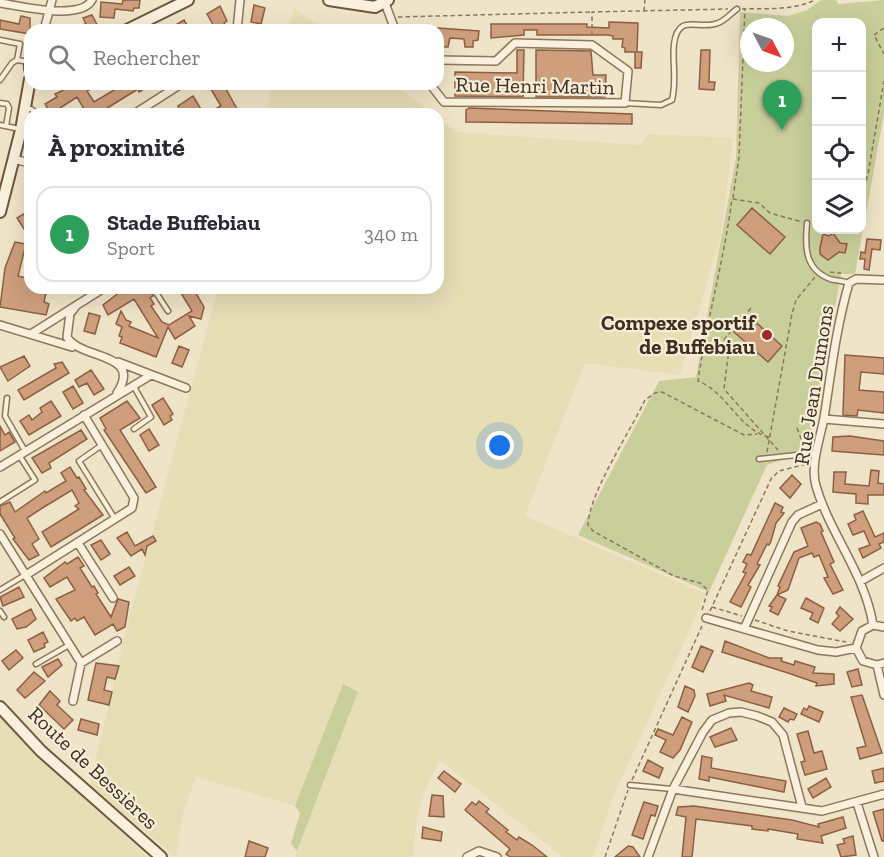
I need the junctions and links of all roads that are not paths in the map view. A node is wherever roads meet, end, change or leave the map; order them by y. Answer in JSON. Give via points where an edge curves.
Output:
{"nodes":[{"id":1,"x":52,"y":0,"type":"edge"},
{"id":2,"x":92,"y":0,"type":"edge"},
{"id":3,"x":188,"y":0,"type":"edge"},
{"id":4,"x":240,"y":0,"type":"edge"},
{"id":5,"x":329,"y":0,"type":"edge"},
{"id":6,"x":386,"y":1,"type":"edge"},
{"id":7,"x":0,"y":3,"type":"edge"},
{"id":8,"x":737,"y":9,"type":"road end"},
{"id":9,"x":49,"y":11,"type":"junction"},
{"id":10,"x":46,"y":24,"type":"edge"},
{"id":11,"x":139,"y":24,"type":"edge"},
{"id":12,"x":238,"y":24,"type":"edge"},
{"id":13,"x":393,"y":24,"type":"edge"},
{"id":14,"x":0,"y":40,"type":"edge"},
{"id":15,"x":17,"y":60,"type":"junction"},
{"id":16,"x":444,"y":60,"type":"edge"},
{"id":17,"x":24,"y":62,"type":"edge"},
{"id":18,"x":0,"y":80,"type":"edge"},
{"id":19,"x":28,"y":90,"type":"edge"},
{"id":20,"x":34,"y":90,"type":"edge"},
{"id":21,"x":172,"y":90,"type":"edge"},
{"id":22,"x":435,"y":90,"type":"edge"},
{"id":23,"x":0,"y":103,"type":"edge"},
{"id":24,"x":26,"y":104,"type":"junction"},
{"id":25,"x":625,"y":104,"type":"junction"},
{"id":26,"x":26,"y":108,"type":"edge"},
{"id":27,"x":30,"y":108,"type":"edge"},
{"id":28,"x":143,"y":108,"type":"edge"},
{"id":29,"x":0,"y":125,"type":"edge"},
{"id":30,"x":6,"y":126,"type":"junction"},
{"id":31,"x":24,"y":130,"type":"edge"},
{"id":32,"x":24,"y":132,"type":"edge"},
{"id":33,"x":13,"y":159,"type":"junction"},
{"id":34,"x":24,"y":162,"type":"edge"},
{"id":35,"x":0,"y":212,"type":"edge"},
{"id":36,"x":807,"y":223,"type":"road end"},
{"id":37,"x":884,"y":280,"type":"edge"},
{"id":38,"x":849,"y":283,"type":"junction"},
{"id":39,"x":95,"y":294,"type":"edge"},
{"id":40,"x":157,"y":294,"type":"edge"},
{"id":41,"x":76,"y":306,"type":"junction"},
{"id":42,"x":168,"y":311,"type":"dead end"},
{"id":43,"x":0,"y":326,"type":"edge"},
{"id":44,"x":31,"y":334,"type":"junction"},
{"id":45,"x":74,"y":348,"type":"junction"},
{"id":46,"x":113,"y":360,"type":"junction"},
{"id":47,"x":150,"y":375,"type":"junction"},
{"id":48,"x":133,"y":385,"type":"junction"},
{"id":49,"x":186,"y":388,"type":"dead end"},
{"id":50,"x":115,"y":396,"type":"junction"},
{"id":51,"x":7,"y":398,"type":"dead end"},
{"id":52,"x":84,"y":415,"type":"junction"},
{"id":53,"x":824,"y":419,"type":"junction"},
{"id":54,"x":884,"y":423,"type":"edge"},
{"id":55,"x":134,"y":429,"type":"dead end"},
{"id":56,"x":102,"y":445,"type":"junction"},
{"id":57,"x":818,"y":450,"type":"junction"},
{"id":58,"x":22,"y":453,"type":"junction"},
{"id":59,"x":759,"y":459,"type":"dead end"},
{"id":60,"x":0,"y":467,"type":"edge"},
{"id":61,"x":0,"y":502,"type":"edge"},
{"id":62,"x":822,"y":504,"type":"junction"},
{"id":63,"x":115,"y":519,"type":"junction"},
{"id":64,"x":0,"y":534,"type":"edge"},
{"id":65,"x":78,"y":543,"type":"junction"},
{"id":66,"x":884,"y":568,"type":"edge"},
{"id":67,"x":26,"y":575,"type":"junction"},
{"id":68,"x":861,"y":581,"type":"junction"},
{"id":69,"x":0,"y":590,"type":"edge"},
{"id":70,"x":113,"y":597,"type":"dead end"},
{"id":71,"x":0,"y":610,"type":"edge"},
{"id":72,"x":4,"y":616,"type":"dead end"},
{"id":73,"x":706,"y":618,"type":"road end"},
{"id":74,"x":873,"y":625,"type":"junction"},
{"id":75,"x":884,"y":627,"type":"edge"},
{"id":76,"x":744,"y":629,"type":"junction"},
{"id":77,"x":117,"y":641,"type":"dead end"},
{"id":78,"x":69,"y":645,"type":"junction"},
{"id":79,"x":856,"y":648,"type":"junction"},
{"id":80,"x":81,"y":663,"type":"junction"},
{"id":81,"x":36,"y":664,"type":"dead end"},
{"id":82,"x":880,"y":664,"type":"edge"},
{"id":83,"x":884,"y":694,"type":"edge"},
{"id":84,"x":73,"y":701,"type":"dead end"},
{"id":85,"x":0,"y":707,"type":"edge"},
{"id":86,"x":630,"y":785,"type":"road end"},
{"id":87,"x":673,"y":789,"type":"junction"},
{"id":88,"x":884,"y":794,"type":"edge"},
{"id":89,"x":857,"y":803,"type":"junction"},
{"id":90,"x":802,"y":807,"type":"junction"},
{"id":91,"x":161,"y":857,"type":"edge"},
{"id":92,"x":467,"y":857,"type":"edge"},
{"id":93,"x":497,"y":857,"type":"edge"},
{"id":94,"x":648,"y":857,"type":"edge"},
{"id":95,"x":874,"y":857,"type":"edge"}],
"edges":[{"from":1,"to":9,"type":"street"},
{"from":2,"to":9,"type":"street","via":[[81,10]]},
{"from":3,"to":11,"type":"street"},
{"from":4,"to":12,"type":"street"},
{"from":5,"to":6,"type":"street","via":[[362,7],[375,7]]},
{"from":6,"to":13,"type":"street"},
{"from":7,"to":9,"type":"street"},
{"from":8,"to":25,"type":"lane","via":[[720,23],[686,24],[680,28],[674,46],[676,84],[672,100],[661,105]]},
{"from":9,"to":10,"type":"street"},
{"from":14,"to":15,"type":"lane","via":[[20,44]]},
{"from":15,"to":17,"type":"lane"},
{"from":15,"to":18,"type":"lane"},
{"from":16,"to":25,"type":"street","name":"Rue Henri Martin","via":[[496,61],[515,43],[592,45],[628,71]]},
{"from":19,"to":24,"type":"street"},
{"from":20,"to":24,"type":"street"},
{"from":21,"to":28,"type":"street"},
{"from":22,"to":25,"type":"street","name":"Rue Henri Martin","via":[[444,102]]},
{"from":23,"to":30,"type":"lane","via":[[9,108]]},
{"from":24,"to":26,"type":"street"},
{"from":24,"to":27,"type":"lane"},
{"from":29,"to":30,"type":"lane"},
{"from":30,"to":31,"type":"lane"},
{"from":32,"to":33,"type":"street"},
{"from":33,"to":34,"type":"street"},
{"from":33,"to":35,"type":"street"},
{"from":36,"to":38,"type":"lane","via":[[804,251],[815,270],[831,280]]},
{"from":37,"to":38,"type":"street","via":[[856,279]]},
{"from":38,"to":53,"type":"street","name":"Rue Jean Dumons","via":[[832,358]]},
{"from":39,"to":41,"type":"street"},
{"from":40,"to":42,"type":"lane"},
{"from":41,"to":44,"type":"street"},
{"from":41,"to":45,"type":"street","via":[[66,331]]},
{"from":43,"to":44,"type":"street"},
{"from":44,"to":45,"type":"street"},
{"from":45,"to":46,"type":"street"},
{"from":46,"to":47,"type":"street"},
{"from":46,"to":50,"type":"street","via":[[124,377]]},
{"from":47,"to":48,"type":"street"},
{"from":47,"to":49,"type":"street"},
{"from":48,"to":50,"type":"street"},
{"from":48,"to":55,"type":"lane","via":[[150,417]]},
{"from":50,"to":52,"type":"street"},
{"from":51,"to":58,"type":"lane","via":[[5,416]]},
{"from":52,"to":56,"type":"street"},
{"from":52,"to":58,"type":"street"},
{"from":53,"to":54,"type":"street"},
{"from":53,"to":57,"type":"street","name":"Rue Jean Dumons"},
{"from":56,"to":63,"type":"street","via":[[134,498],[132,508]]},
{"from":56,"to":63,"type":"lane","via":[[79,461]]},
{"from":57,"to":59,"type":"lane"},
{"from":57,"to":62,"type":"street","name":"Rue Jean Dumons","via":[[815,483]]},
{"from":58,"to":60,"type":"street"},
{"from":58,"to":61,"type":"lane","via":[[35,480]]},
{"from":62,"to":68,"type":"street","name":"Rue Jean Dumons"},
{"from":62,"to":76,"type":"street","via":[[792,522]]},
{"from":63,"to":65,"type":"street"},
{"from":64,"to":67,"type":"street"},
{"from":65,"to":67,"type":"street"},
{"from":65,"to":70,"type":"street"},
{"from":66,"to":68,"type":"street"},
{"from":67,"to":69,"type":"lane"},
{"from":67,"to":78,"type":"street"},
{"from":68,"to":74,"type":"street","name":"Rue Jean Dumons"},
{"from":71,"to":72,"type":"lane"},
{"from":73,"to":76,"type":"street"},
{"from":74,"to":75,"type":"street"},
{"from":74,"to":79,"type":"street","via":[[858,636]]},
{"from":76,"to":79,"type":"street","via":[[818,650]]},
{"from":77,"to":80,"type":"street"},
{"from":78,"to":80,"type":"street"},
{"from":78,"to":81,"type":"lane"},
{"from":79,"to":82,"type":"street","via":[[863,661]]},
{"from":80,"to":84,"type":"street"},
{"from":82,"to":83,"type":"street"},
{"from":85,"to":91,"type":"street","name":"Route de Bessières","via":[[41,751]]},
{"from":86,"to":87,"type":"lane"},
{"from":87,"to":90,"type":"street"},
{"from":87,"to":90,"type":"street","via":[[712,720],[741,712],[772,722],[783,735]]},
{"from":87,"to":94,"type":"street"},
{"from":88,"to":89,"type":"street"},
{"from":89,"to":90,"type":"street","via":[[822,811]]},
{"from":89,"to":95,"type":"street"},
{"from":92,"to":93,"type":"street","via":[[479,851]]}]}
